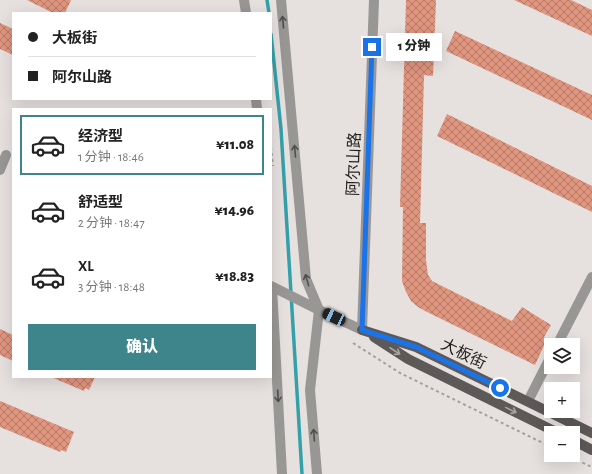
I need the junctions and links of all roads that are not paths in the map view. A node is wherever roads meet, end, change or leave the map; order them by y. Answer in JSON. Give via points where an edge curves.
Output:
{"nodes":[{"id":1,"x":244,"y":0,"type":"edge"},
{"id":2,"x":281,"y":0,"type":"edge"},
{"id":3,"x":374,"y":0,"type":"edge"},
{"id":4,"x":246,"y":12,"type":"edge"},
{"id":5,"x":6,"y":156,"type":"edge"},
{"id":6,"x":0,"y":170,"type":"edge"},
{"id":7,"x":592,"y":277,"type":"edge"},
{"id":8,"x":272,"y":287,"type":"edge"},
{"id":9,"x":272,"y":304,"type":"edge"},
{"id":10,"x":320,"y":310,"type":"junction"},
{"id":11,"x":362,"y":330,"type":"junction"},
{"id":12,"x":561,"y":338,"type":"edge"},
{"id":13,"x":544,"y":370,"type":"edge"},
{"id":14,"x":528,"y":402,"type":"junction"},
{"id":15,"x":544,"y":426,"type":"edge"},
{"id":16,"x":592,"y":433,"type":"edge"},
{"id":17,"x":580,"y":444,"type":"edge"},
{"id":18,"x":592,"y":450,"type":"edge"},
{"id":19,"x":282,"y":474,"type":"edge"},
{"id":20,"x":317,"y":474,"type":"edge"}],
"edges":[{"from":1,"to":4,"type":"street"},
{"from":10,"to":2,"type":"street","one_way":true,"via":[[306,279]]},
{"from":3,"to":11,"type":"street","name":"阿尔山路"},
{"from":5,"to":6,"type":"street"},
{"from":7,"to":12,"type":"street"},
{"from":8,"to":10,"type":"street","name":"大板街"},
{"from":9,"to":19,"type":"street","one_way":true},
{"from":10,"to":11,"type":"street","name":"大板街"},
{"from":20,"to":10,"type":"street","one_way":true,"via":[[310,390]]},
{"from":11,"to":14,"type":"main road","name":"大板街","via":[[416,347]]},
{"from":11,"to":15,"type":"main road","name":"大板街","one_way":true,"via":[[408,359]]},
{"from":13,"to":14,"type":"street"},
{"from":14,"to":16,"type":"main road","name":"大板街"},
{"from":17,"to":18,"type":"main road"}]}
